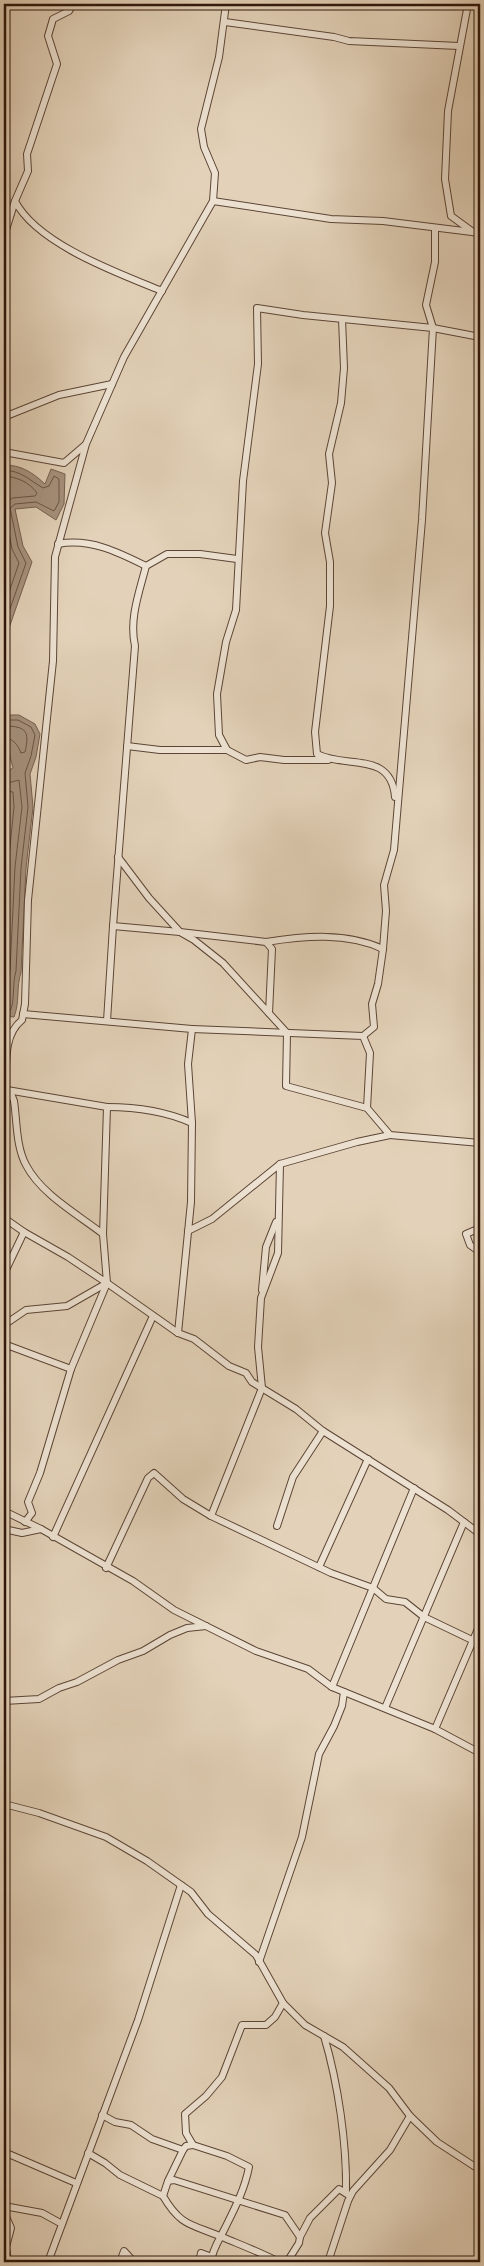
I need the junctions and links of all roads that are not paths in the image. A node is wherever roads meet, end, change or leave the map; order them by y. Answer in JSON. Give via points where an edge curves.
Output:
{"nodes":[{"id":1,"x":73,"y":4,"type":"edge"},
{"id":2,"x":226,"y":4,"type":"edge"},
{"id":3,"x":468,"y":4,"type":"edge"},
{"id":4,"x":225,"y":22,"type":"junction"},
{"id":5,"x":459,"y":46,"type":"junction"},
{"id":6,"x":15,"y":201,"type":"junction"},
{"id":7,"x":213,"y":201,"type":"junction"},
{"id":8,"x":435,"y":228,"type":"junction"},
{"id":9,"x":477,"y":232,"type":"edge"},
{"id":10,"x":4,"y":236,"type":"edge"},
{"id":11,"x":162,"y":292,"type":"junction"},
{"id":12,"x":342,"y":318,"type":"junction"},
{"id":13,"x":433,"y":328,"type":"junction"},
{"id":14,"x":480,"y":337,"type":"edge"},
{"id":15,"x":112,"y":384,"type":"junction"},
{"id":16,"x":4,"y":417,"type":"edge"},
{"id":17,"x":86,"y":444,"type":"junction"},
{"id":18,"x":4,"y":452,"type":"edge"},
{"id":19,"x":58,"y":544,"type":"junction"},
{"id":20,"x":237,"y":559,"type":"junction"},
{"id":21,"x":146,"y":566,"type":"junction"},
{"id":22,"x":127,"y":746,"type":"junction"},
{"id":23,"x":227,"y":750,"type":"junction"},
{"id":24,"x":328,"y":760,"type":"junction"},
{"id":25,"x":398,"y":806,"type":"junction"},
{"id":26,"x":118,"y":857,"type":"junction"},
{"id":27,"x":112,"y":926,"type":"junction"},
{"id":28,"x":180,"y":932,"type":"junction"},
{"id":29,"x":266,"y":942,"type":"junction"},
{"id":30,"x":383,"y":949,"type":"junction"},
{"id":31,"x":269,"y":1013,"type":"junction"},
{"id":32,"x":24,"y":1014,"type":"junction"},
{"id":33,"x":108,"y":1022,"type":"junction"},
{"id":34,"x":192,"y":1029,"type":"junction"},
{"id":35,"x":287,"y":1033,"type":"junction"},
{"id":36,"x":363,"y":1036,"type":"junction"},
{"id":37,"x":5,"y":1090,"type":"edge"},
{"id":38,"x":107,"y":1107,"type":"junction"},
{"id":39,"x":367,"y":1108,"type":"junction"},
{"id":40,"x":192,"y":1123,"type":"junction"},
{"id":41,"x":390,"y":1135,"type":"junction"},
{"id":42,"x":480,"y":1143,"type":"edge"},
{"id":43,"x":280,"y":1164,"type":"junction"},
{"id":44,"x":480,"y":1217,"type":"edge"},
{"id":45,"x":4,"y":1218,"type":"edge"},
{"id":46,"x":278,"y":1220,"type":"junction"},
{"id":47,"x":188,"y":1231,"type":"junction"},
{"id":48,"x":24,"y":1232,"type":"junction"},
{"id":49,"x":103,"y":1234,"type":"junction"},
{"id":50,"x":480,"y":1252,"type":"edge"},
{"id":51,"x":4,"y":1274,"type":"edge"},
{"id":52,"x":107,"y":1283,"type":"junction"},
{"id":53,"x":261,"y":1298,"type":"junction"},
{"id":54,"x":153,"y":1316,"type":"junction"},
{"id":55,"x":4,"y":1325,"type":"edge"},
{"id":56,"x":178,"y":1333,"type":"junction"},
{"id":57,"x":4,"y":1344,"type":"edge"},
{"id":58,"x":71,"y":1369,"type":"junction"},
{"id":59,"x":262,"y":1388,"type":"junction"},
{"id":60,"x":323,"y":1431,"type":"junction"},
{"id":61,"x":368,"y":1459,"type":"junction"},
{"id":62,"x":414,"y":1488,"type":"junction"},
{"id":63,"x":4,"y":1512,"type":"edge"},
{"id":64,"x":211,"y":1516,"type":"junction"},
{"id":65,"x":25,"y":1522,"type":"junction"},
{"id":66,"x":464,"y":1522,"type":"junction"},
{"id":67,"x":278,"y":1526,"type":"dead end"},
{"id":68,"x":4,"y":1529,"type":"edge"},
{"id":69,"x":41,"y":1529,"type":"junction"},
{"id":70,"x":480,"y":1534,"type":"edge"},
{"id":71,"x":53,"y":1537,"type":"junction"},
{"id":72,"x":319,"y":1567,"type":"junction"},
{"id":73,"x":106,"y":1568,"type":"junction"},
{"id":74,"x":373,"y":1588,"type":"junction"},
{"id":75,"x":424,"y":1617,"type":"junction"},
{"id":76,"x":480,"y":1624,"type":"edge"},
{"id":77,"x":207,"y":1626,"type":"junction"},
{"id":78,"x":472,"y":1640,"type":"junction"},
{"id":79,"x":332,"y":1687,"type":"junction"},
{"id":80,"x":344,"y":1692,"type":"junction"},
{"id":81,"x":4,"y":1701,"type":"edge"},
{"id":82,"x":385,"y":1708,"type":"junction"},
{"id":83,"x":435,"y":1730,"type":"junction"},
{"id":84,"x":480,"y":1753,"type":"edge"},
{"id":85,"x":4,"y":1804,"type":"edge"},
{"id":86,"x":181,"y":1885,"type":"junction"},
{"id":87,"x":259,"y":1962,"type":"junction"},
{"id":88,"x":283,"y":2003,"type":"junction"},
{"id":89,"x":324,"y":2036,"type":"junction"},
{"id":90,"x":102,"y":2115,"type":"junction"},
{"id":91,"x":410,"y":2116,"type":"junction"},
{"id":92,"x":193,"y":2145,"type":"junction"},
{"id":93,"x":183,"y":2150,"type":"junction"},
{"id":94,"x":4,"y":2152,"type":"edge"},
{"id":95,"x":88,"y":2153,"type":"junction"},
{"id":96,"x":480,"y":2170,"type":"edge"},
{"id":97,"x":168,"y":2181,"type":"junction"},
{"id":98,"x":76,"y":2183,"type":"junction"},
{"id":99,"x":348,"y":2195,"type":"junction"},
{"id":100,"x":163,"y":2196,"type":"junction"},
{"id":101,"x":239,"y":2201,"type":"junction"},
{"id":102,"x":4,"y":2206,"type":"edge"},
{"id":103,"x":4,"y":2212,"type":"edge"},
{"id":104,"x":62,"y":2224,"type":"junction"},
{"id":105,"x":221,"y":2237,"type":"junction"},
{"id":106,"x":300,"y":2237,"type":"junction"},
{"id":107,"x":211,"y":2260,"type":"edge"},
{"id":108,"x":8,"y":2262,"type":"edge"},
{"id":109,"x":48,"y":2262,"type":"edge"},
{"id":110,"x":120,"y":2262,"type":"edge"},
{"id":111,"x":134,"y":2262,"type":"edge"},
{"id":112,"x":199,"y":2262,"type":"edge"},
{"id":113,"x":279,"y":2262,"type":"edge"},
{"id":114,"x":288,"y":2262,"type":"edge"},
{"id":115,"x":328,"y":2262,"type":"edge"}],
"edges":[{"from":1,"to":6,"type":"street","via":[[70,11],[52,19],[48,32],[57,64],[27,154],[28,171]]},
{"from":2,"to":4,"type":"street"},
{"from":3,"to":5,"type":"street"},
{"from":4,"to":5,"type":"street","via":[[349,41]]},
{"from":4,"to":7,"type":"street","via":[[202,129],[204,147],[215,173]]},
{"from":5,"to":9,"type":"street","via":[[448,111],[445,179],[451,216]]},
{"from":6,"to":10,"type":"street"},
{"from":6,"to":11,"type":"street","via":[[22,214],[63,247]]},
{"from":7,"to":8,"type":"street","via":[[331,219]]},
{"from":7,"to":11,"type":"street"},
{"from":8,"to":9,"type":"street"},
{"from":8,"to":13,"type":"street","via":[[435,262],[426,305]]},
{"from":11,"to":15,"type":"street"},
{"from":12,"to":13,"type":"street"},
{"from":12,"to":20,"type":"street","via":[[257,308],[258,364]]},
{"from":12,"to":24,"type":"street","via":[[344,368],[341,403],[329,454],[332,483],[325,533],[330,562],[330,606],[315,732],[317,754]]},
{"from":13,"to":14,"type":"street"},
{"from":13,"to":25,"type":"street","via":[[422,520]]},
{"from":15,"to":16,"type":"street","via":[[59,395]]},
{"from":15,"to":17,"type":"street"},
{"from":17,"to":18,"type":"street","via":[[64,463]]},
{"from":17,"to":19,"type":"street"},
{"from":19,"to":21,"type":"street","via":[[87,542]]},
{"from":19,"to":32,"type":"street","via":[[52,603],[53,662],[28,900]]},
{"from":20,"to":21,"type":"street","via":[[167,554]]},
{"from":20,"to":23,"type":"street","via":[[236,610],[226,642],[217,694],[219,735]]},
{"from":21,"to":22,"type":"street","via":[[135,605],[132,632],[135,646]]},
{"from":22,"to":23,"type":"street","via":[[160,750]]},
{"from":22,"to":26,"type":"street"},
{"from":23,"to":24,"type":"street","via":[[246,760],[260,757]]},
{"from":24,"to":25,"type":"street","via":[[346,760],[378,768],[391,781]]},
{"from":25,"to":30,"type":"street","via":[[394,850],[384,885]]},
{"from":26,"to":27,"type":"street"},
{"from":26,"to":28,"type":"street"},
{"from":27,"to":28,"type":"street"},
{"from":27,"to":33,"type":"street"},
{"from":28,"to":29,"type":"street"},
{"from":28,"to":31,"type":"street","via":[[223,963]]},
{"from":29,"to":30,"type":"street","via":[[325,937],[367,942]]},
{"from":29,"to":31,"type":"street","via":[[272,948]]},
{"from":30,"to":36,"type":"street","via":[[372,1004],[374,1028]]},
{"from":31,"to":35,"type":"street"},
{"from":32,"to":33,"type":"street"},
{"from":32,"to":37,"type":"street","via":[[8,1040]]},
{"from":33,"to":34,"type":"street"},
{"from":34,"to":35,"type":"street"},
{"from":34,"to":40,"type":"street","via":[[188,1064]]},
{"from":35,"to":36,"type":"street"},
{"from":35,"to":39,"type":"street","via":[[286,1086]]},
{"from":36,"to":39,"type":"street","via":[[370,1053]]},
{"from":37,"to":38,"type":"street"},
{"from":37,"to":49,"type":"street","via":[[12,1096],[25,1164],[38,1183]]},
{"from":38,"to":40,"type":"street","via":[[172,1114]]},
{"from":38,"to":49,"type":"street"},
{"from":39,"to":41,"type":"street"},
{"from":40,"to":47,"type":"street"},
{"from":41,"to":42,"type":"street"},
{"from":41,"to":43,"type":"street"},
{"from":43,"to":46,"type":"street"},
{"from":43,"to":47,"type":"street","via":[[212,1219]]},
{"from":44,"to":50,"type":"street","via":[[480,1228],[466,1234],[470,1245]]},
{"from":45,"to":48,"type":"street"},
{"from":46,"to":53,"type":"street","via":[[266,1247]]},
{"from":46,"to":53,"type":"street","via":[[278,1253]]},
{"from":47,"to":56,"type":"street"},
{"from":48,"to":51,"type":"street"},
{"from":48,"to":52,"type":"street"},
{"from":49,"to":52,"type":"street"},
{"from":52,"to":54,"type":"street"},
{"from":52,"to":55,"type":"street","via":[[68,1306],[26,1310]]},
{"from":52,"to":58,"type":"street"},
{"from":53,"to":59,"type":"street","via":[[258,1347]]},
{"from":54,"to":56,"type":"street"},
{"from":54,"to":71,"type":"street"},
{"from":56,"to":59,"type":"street","via":[[194,1339],[229,1366],[246,1373]]},
{"from":57,"to":58,"type":"street"},
{"from":58,"to":65,"type":"street","via":[[28,1502],[32,1513]]},
{"from":59,"to":60,"type":"street"},
{"from":59,"to":64,"type":"street"},
{"from":60,"to":61,"type":"street"},
{"from":60,"to":67,"type":"street","via":[[293,1478]]},
{"from":61,"to":62,"type":"street"},
{"from":61,"to":72,"type":"street"},
{"from":62,"to":66,"type":"street"},
{"from":62,"to":74,"type":"street"},
{"from":63,"to":65,"type":"street"},
{"from":64,"to":72,"type":"street"},
{"from":64,"to":73,"type":"street","via":[[151,1473]]},
{"from":65,"to":69,"type":"street"},
{"from":66,"to":70,"type":"street"},
{"from":66,"to":75,"type":"street"},
{"from":68,"to":69,"type":"street","via":[[22,1533]]},
{"from":69,"to":71,"type":"street"},
{"from":71,"to":73,"type":"street"},
{"from":72,"to":74,"type":"street"},
{"from":73,"to":77,"type":"street","via":[[133,1581],[174,1610]]},
{"from":74,"to":75,"type":"street","via":[[386,1599],[405,1602]]},
{"from":74,"to":79,"type":"street"},
{"from":75,"to":78,"type":"street"},
{"from":75,"to":82,"type":"street"},
{"from":76,"to":78,"type":"street"},
{"from":77,"to":79,"type":"street","via":[[256,1651],[308,1670]]},
{"from":77,"to":81,"type":"street","via":[[187,1628],[170,1635],[143,1651],[39,1699]]},
{"from":78,"to":83,"type":"street"},
{"from":79,"to":80,"type":"street"},
{"from":80,"to":82,"type":"street"},
{"from":80,"to":87,"type":"street","via":[[334,1726],[319,1754],[302,1837]]},
{"from":82,"to":83,"type":"street"},
{"from":83,"to":84,"type":"street"},
{"from":85,"to":86,"type":"street","via":[[106,1837]]},
{"from":86,"to":87,"type":"street","via":[[191,1892],[208,1914],[256,1955]]},
{"from":86,"to":90,"type":"street","via":[[138,2020]]},
{"from":87,"to":88,"type":"street"},
{"from":88,"to":89,"type":"street","via":[[305,2025]]},
{"from":88,"to":92,"type":"street","via":[[266,2025],[242,2025],[222,2077],[185,2114],[186,2134]]},
{"from":89,"to":91,"type":"street","via":[[343,2047],[388,2088]]},
{"from":89,"to":99,"type":"street","via":[[338,2096]]},
{"from":90,"to":93,"type":"street"},
{"from":90,"to":95,"type":"street"},
{"from":91,"to":96,"type":"street","via":[[437,2142]]},
{"from":91,"to":99,"type":"street","via":[[390,2150]]},
{"from":92,"to":93,"type":"street"},
{"from":92,"to":101,"type":"street","via":[[249,2166]]},
{"from":93,"to":97,"type":"street"},
{"from":94,"to":98,"type":"street"},
{"from":95,"to":98,"type":"street"},
{"from":95,"to":100,"type":"street","via":[[120,2175]]},
{"from":97,"to":100,"type":"street"},
{"from":97,"to":101,"type":"street","via":[[174,2180]]},
{"from":98,"to":104,"type":"street"},
{"from":99,"to":106,"type":"street","via":[[340,2190],[324,2204],[310,2218]]},
{"from":99,"to":115,"type":"street"},
{"from":100,"to":105,"type":"street","via":[[174,2212],[192,2227]]},
{"from":101,"to":105,"type":"street"},
{"from":101,"to":106,"type":"street","via":[[285,2215]]},
{"from":102,"to":104,"type":"street","via":[[42,2213]]},
{"from":103,"to":108,"type":"street","via":[[11,2228],[6,2247]]},
{"from":104,"to":109,"type":"street"},
{"from":105,"to":107,"type":"street"},
{"from":105,"to":113,"type":"street"},
{"from":106,"to":114,"type":"street"},
{"from":107,"to":112,"type":"street","via":[[201,2253]]},
{"from":110,"to":111,"type":"street","via":[[124,2251]]}]}
